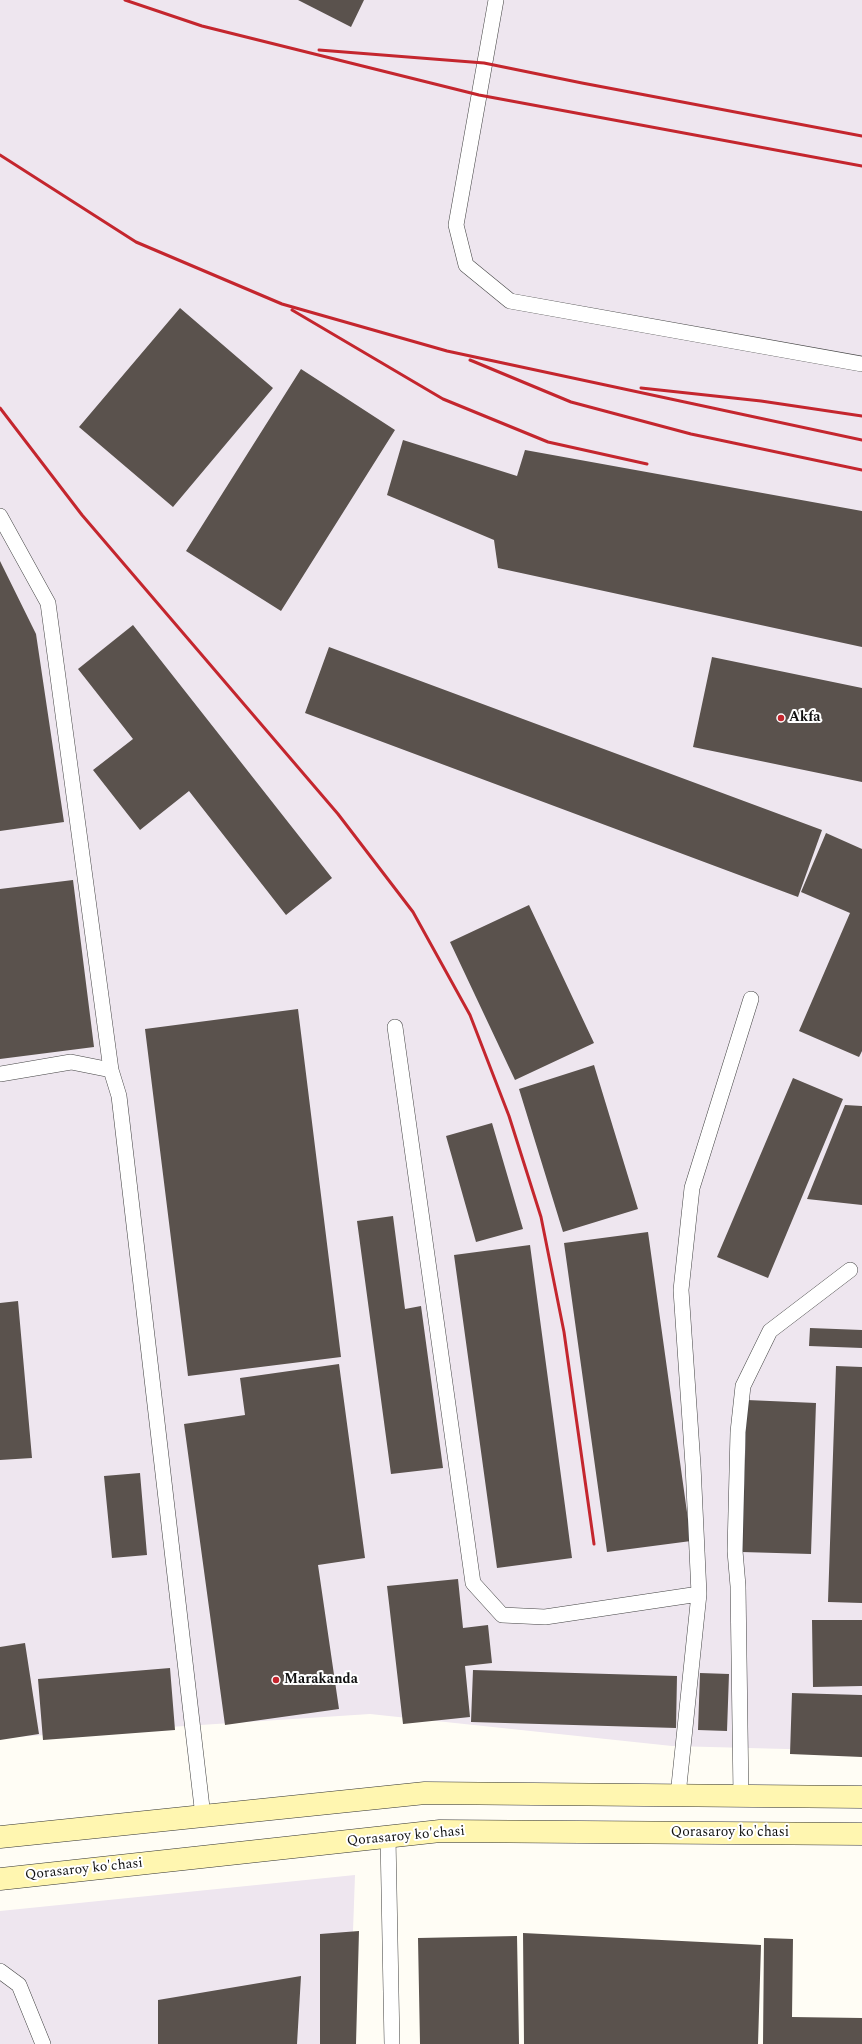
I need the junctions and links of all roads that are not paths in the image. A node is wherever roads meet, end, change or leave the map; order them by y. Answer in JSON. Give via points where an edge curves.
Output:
{"nodes":[{"id":1,"x":496,"y":0,"type":"edge"},
{"id":2,"x":862,"y":364,"type":"edge"},
{"id":3,"x":0,"y":516,"type":"edge"},
{"id":4,"x":751,"y":999,"type":"dead end"},
{"id":5,"x":395,"y":1027,"type":"dead end"},
{"id":6,"x":111,"y":1070,"type":"junction"},
{"id":7,"x":0,"y":1074,"type":"edge"},
{"id":8,"x":850,"y":1270,"type":"dead end"},
{"id":9,"x":699,"y":1594,"type":"junction"},
{"id":10,"x":678,"y":1795,"type":"junction"},
{"id":11,"x":741,"y":1796,"type":"junction"},
{"id":12,"x":862,"y":1797,"type":"edge"},
{"id":13,"x":203,"y":1816,"type":"junction"},
{"id":14,"x":862,"y":1834,"type":"edge"},
{"id":15,"x":0,"y":1837,"type":"edge"},
{"id":16,"x":388,"y":1837,"type":"junction"},
{"id":17,"x":0,"y":1879,"type":"edge"},
{"id":18,"x":0,"y":1970,"type":"edge"},
{"id":19,"x":43,"y":2044,"type":"edge"},
{"id":20,"x":392,"y":2044,"type":"edge"}],
"edges":[{"from":1,"to":2,"type":"lane","via":[[456,226],[466,265],[510,301]]},
{"from":3,"to":6,"type":"lane","via":[[48,603]]},
{"from":4,"to":9,"type":"lane","via":[[692,1188],[681,1290]]},
{"from":5,"to":9,"type":"lane","via":[[473,1582],[502,1615],[545,1617]]},
{"from":6,"to":7,"type":"lane","via":[[71,1062]]},
{"from":6,"to":13,"type":"lane","via":[[119,1096]]},
{"from":8,"to":11,"type":"lane","via":[[770,1331],[743,1386],[738,1432],[735,1551],[738,1586]]},
{"from":9,"to":10,"type":"lane"},
{"from":10,"to":11,"type":"main road"},
{"from":10,"to":13,"type":"main road","via":[[425,1793]]},
{"from":11,"to":12,"type":"main road"},
{"from":13,"to":15,"type":"main road"},
{"from":14,"to":16,"type":"main road","name":"Qorasaroy ko'chasi","via":[[440,1831]]},
{"from":16,"to":17,"type":"main road","name":"Qorasaroy ko'chasi"},
{"from":16,"to":20,"type":"lane"},
{"from":18,"to":19,"type":"lane","via":[[19,1986]]}]}
